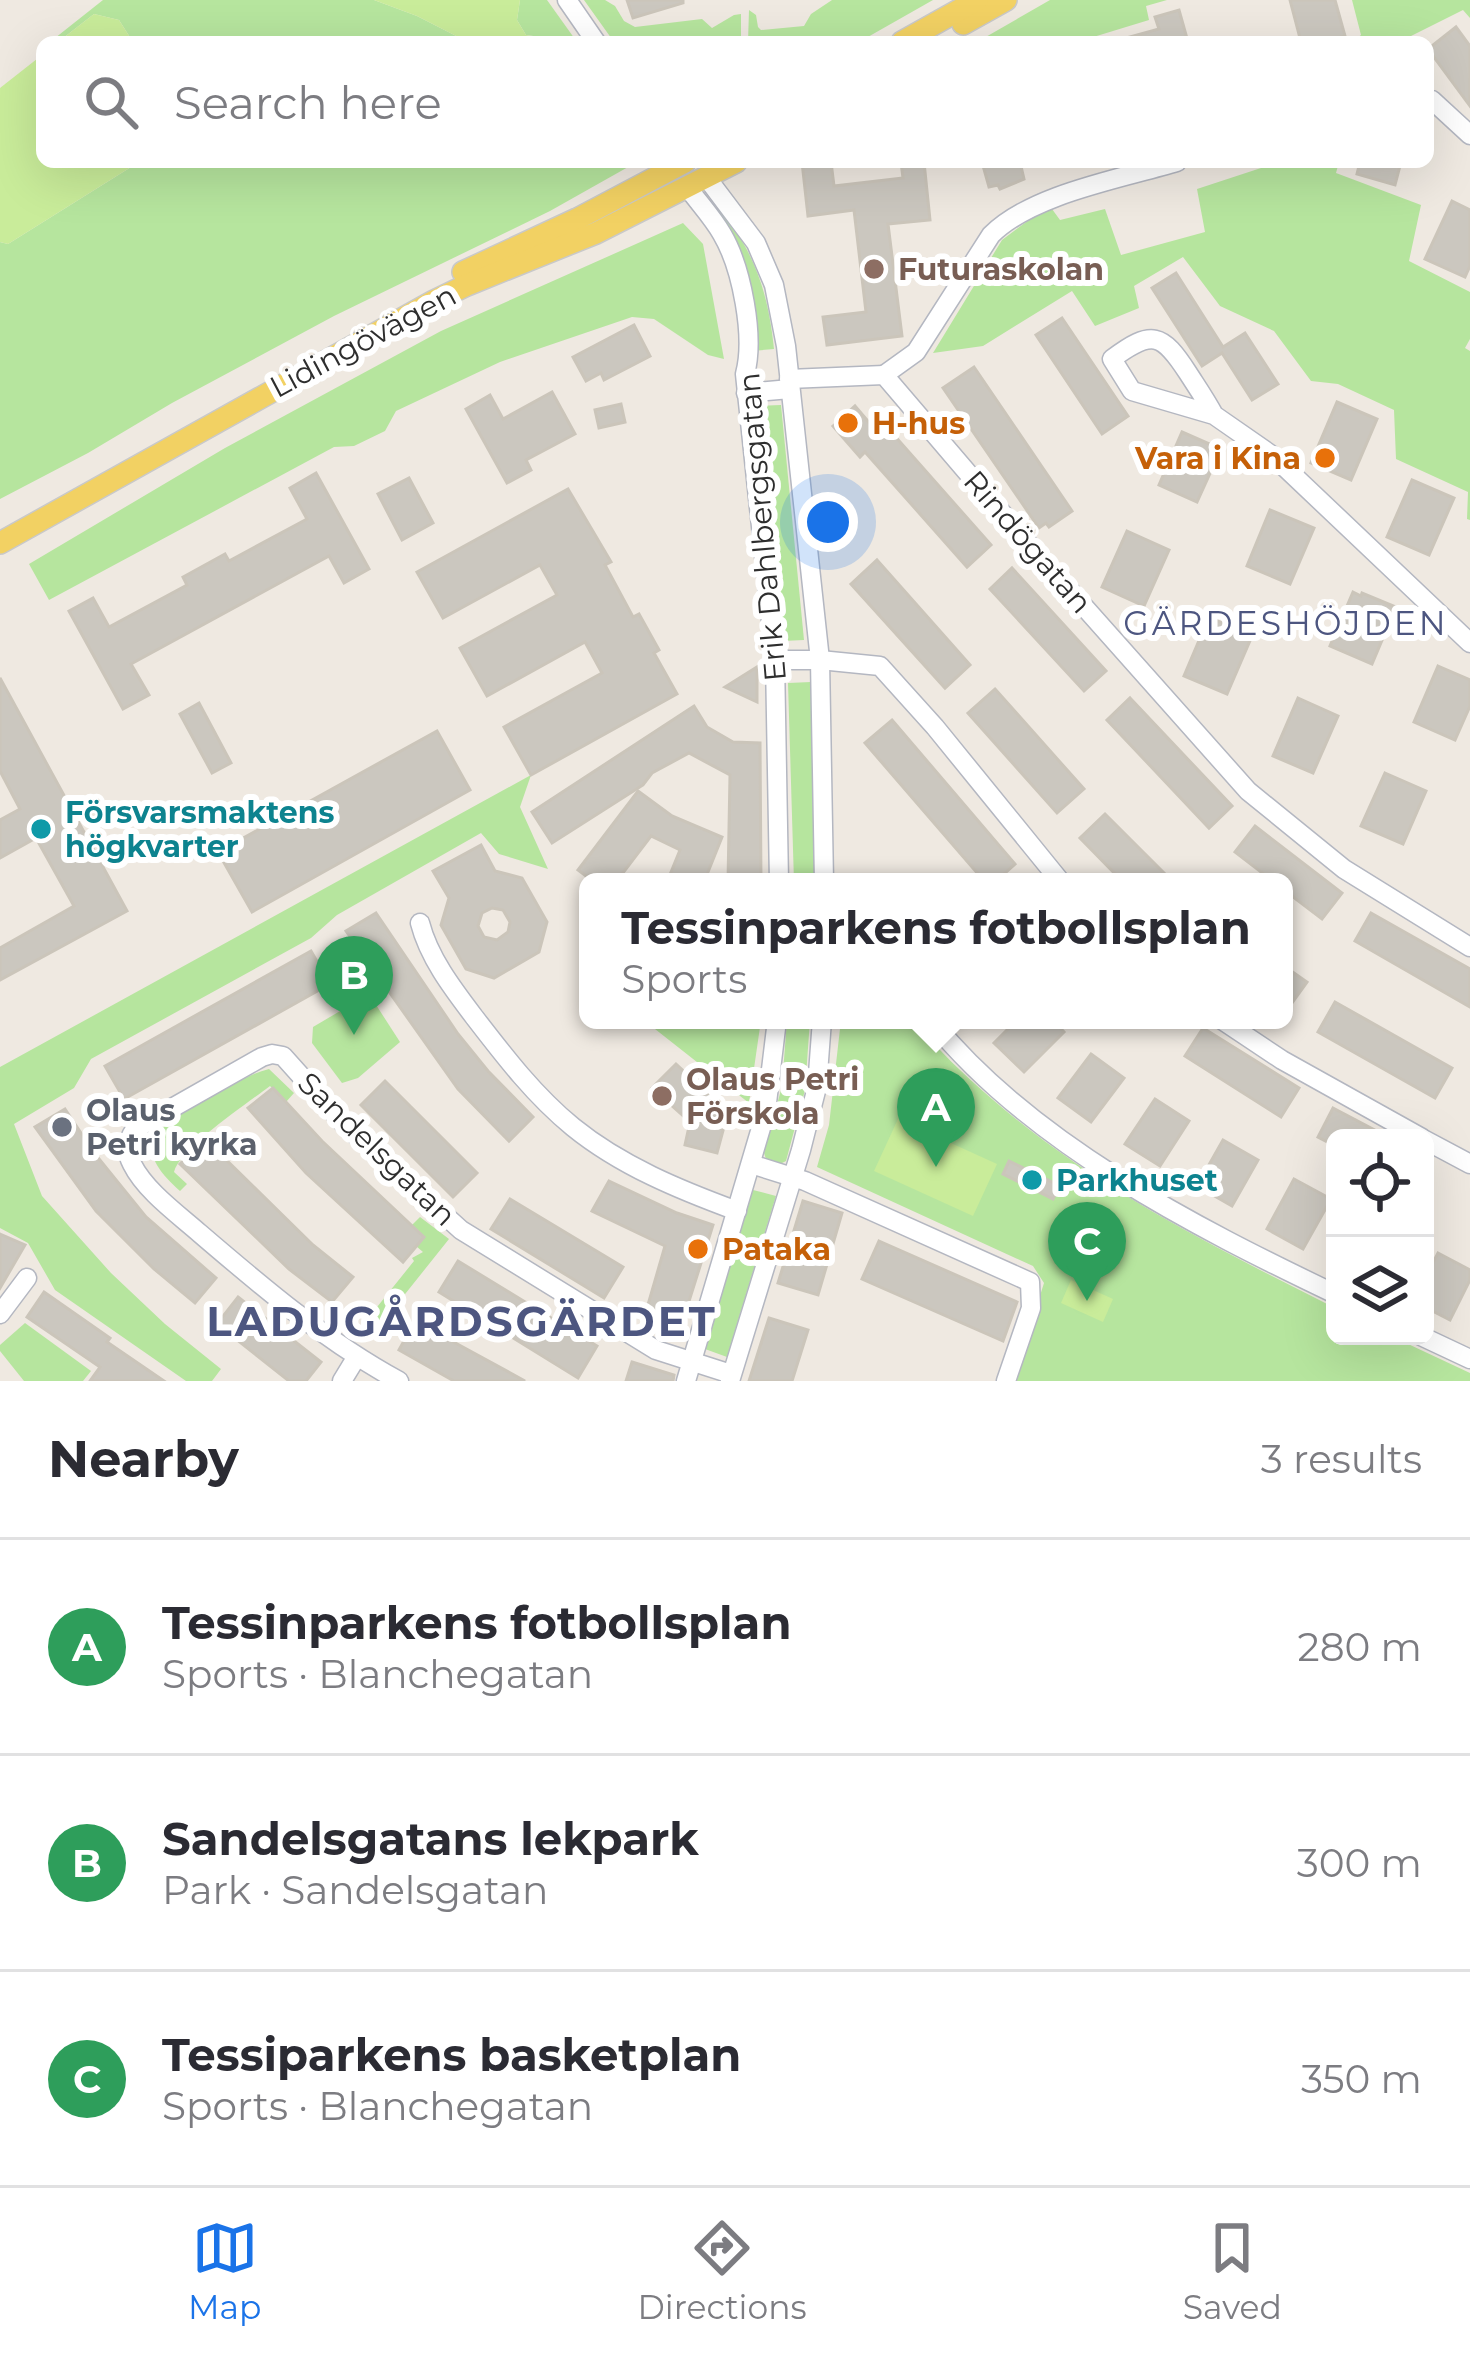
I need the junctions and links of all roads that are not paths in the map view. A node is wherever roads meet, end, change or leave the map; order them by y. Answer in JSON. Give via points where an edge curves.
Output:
{"nodes":[{"id":1,"x":567,"y":0,"type":"edge"},
{"id":2,"x":977,"y":0,"type":"edge"},
{"id":3,"x":1006,"y":0,"type":"edge"},
{"id":4,"x":592,"y":36,"type":"edge"},
{"id":5,"x":913,"y":36,"type":"edge"},
{"id":6,"x":943,"y":36,"type":"edge"},
{"id":7,"x":1434,"y":102,"type":"edge"},
{"id":8,"x":1470,"y":135,"type":"edge"},
{"id":9,"x":1156,"y":168,"type":"edge"},
{"id":10,"x":686,"y":170,"type":"edge"},
{"id":11,"x":788,"y":357,"type":"junction"},
{"id":12,"x":749,"y":361,"type":"junction"},
{"id":13,"x":884,"y":375,"type":"junction"},
{"id":14,"x":790,"y":384,"type":"junction"},
{"id":15,"x":746,"y":393,"type":"junction"},
{"id":16,"x":1214,"y":415,"type":"junction"},
{"id":17,"x":0,"y":527,"type":"edge"},
{"id":18,"x":0,"y":543,"type":"edge"},
{"id":19,"x":1470,"y":643,"type":"edge"},
{"id":20,"x":775,"y":660,"type":"junction"},
{"id":21,"x":820,"y":660,"type":"junction"},
{"id":22,"x":779,"y":873,"type":"edge"},
{"id":23,"x":824,"y":873,"type":"edge"},
{"id":24,"x":1048,"y":873,"type":"edge"},
{"id":25,"x":420,"y":923,"type":"dead end"},
{"id":26,"x":1470,"y":946,"type":"edge"},
{"id":27,"x":776,"y":1029,"type":"edge"},
{"id":28,"x":821,"y":1029,"type":"edge"},
{"id":29,"x":939,"y":1029,"type":"edge"},
{"id":30,"x":1236,"y":1029,"type":"edge"},
{"id":31,"x":1406,"y":1129,"type":"edge"},
{"id":32,"x":1434,"y":1144,"type":"edge"},
{"id":33,"x":752,"y":1164,"type":"junction"},
{"id":34,"x":1470,"y":1164,"type":"edge"},
{"id":35,"x":793,"y":1177,"type":"junction"},
{"id":36,"x":737,"y":1211,"type":"junction"},
{"id":37,"x":27,"y":1279,"type":"dead end"},
{"id":38,"x":1326,"y":1290,"type":"edge"},
{"id":39,"x":0,"y":1314,"type":"edge"},
{"id":40,"x":1434,"y":1342,"type":"edge"},
{"id":41,"x":356,"y":1358,"type":"junction"},
{"id":42,"x":1470,"y":1359,"type":"edge"},
{"id":43,"x":689,"y":1371,"type":"edge"},
{"id":44,"x":730,"y":1378,"type":"edge"},
{"id":45,"x":342,"y":1381,"type":"edge"},
{"id":46,"x":399,"y":1381,"type":"edge"},
{"id":47,"x":1006,"y":1381,"type":"edge"}],
"edges":[{"from":1,"to":4,"type":"street"},
{"from":2,"to":5,"type":"main road"},
{"from":3,"to":6,"type":"main road"},
{"from":7,"to":8,"type":"street"},
{"from":9,"to":13,"type":"street","via":[[1039,202],[1005,221],[916,352]]},
{"from":10,"to":11,"type":"street","name":"Erik Dahlbergsgatan","via":[[746,228],[766,265]]},
{"from":10,"to":12,"type":"street","name":"Erik Dahlbergsgatan","via":[[734,261]]},
{"from":10,"to":17,"type":"main road","name":"Lidingövägen","via":[[434,287]]},
{"from":10,"to":18,"type":"main road","name":"Lidingövägen","via":[[596,233],[466,285]]},
{"from":11,"to":12,"type":"street"},
{"from":11,"to":14,"type":"street","name":"Erik Dahlbergsgatan"},
{"from":12,"to":15,"type":"street","name":"Erik Dahlbergsgatan"},
{"from":13,"to":14,"type":"street"},
{"from":13,"to":26,"type":"street","name":"Rindögatan","via":[[1248,791],[1345,869]]},
{"from":14,"to":15,"type":"street"},
{"from":14,"to":21,"type":"street","name":"Erik Dahlbergsgatan"},
{"from":15,"to":20,"type":"street","name":"Erik Dahlbergsgatan"},
{"from":16,"to":16,"type":"street","via":[[1170,346],[1151,338],[1112,359],[1132,392]]},
{"from":16,"to":19,"type":"street","via":[[1273,456]]},
{"from":20,"to":21,"type":"street"},
{"from":20,"to":22,"type":"street","name":"Erik Dahlbergsgatan"},
{"from":21,"to":23,"type":"street","name":"Erik Dahlbergsgatan"},
{"from":21,"to":24,"type":"street","via":[[880,666],[891,675]]},
{"from":25,"to":36,"type":"street","via":[[468,1010],[568,1124],[631,1165]]},
{"from":27,"to":33,"type":"street"},
{"from":28,"to":35,"type":"street","via":[[817,1087]]},
{"from":29,"to":38,"type":"street","via":[[1058,1136],[1185,1217]]},
{"from":30,"to":31,"type":"street"},
{"from":32,"to":34,"type":"street"},
{"from":33,"to":35,"type":"street"},
{"from":33,"to":36,"type":"street"},
{"from":35,"to":44,"type":"street"},
{"from":35,"to":47,"type":"street","via":[[1032,1285]]},
{"from":36,"to":43,"type":"street"},
{"from":37,"to":39,"type":"street"},
{"from":40,"to":42,"type":"street"},
{"from":41,"to":43,"type":"street","name":"Sandelsgatan","via":[[166,1204],[130,1161],[135,1130],[262,1058],[283,1056],[461,1230]]},
{"from":41,"to":45,"type":"street"},
{"from":41,"to":46,"type":"street"},
{"from":43,"to":44,"type":"street"}]}
